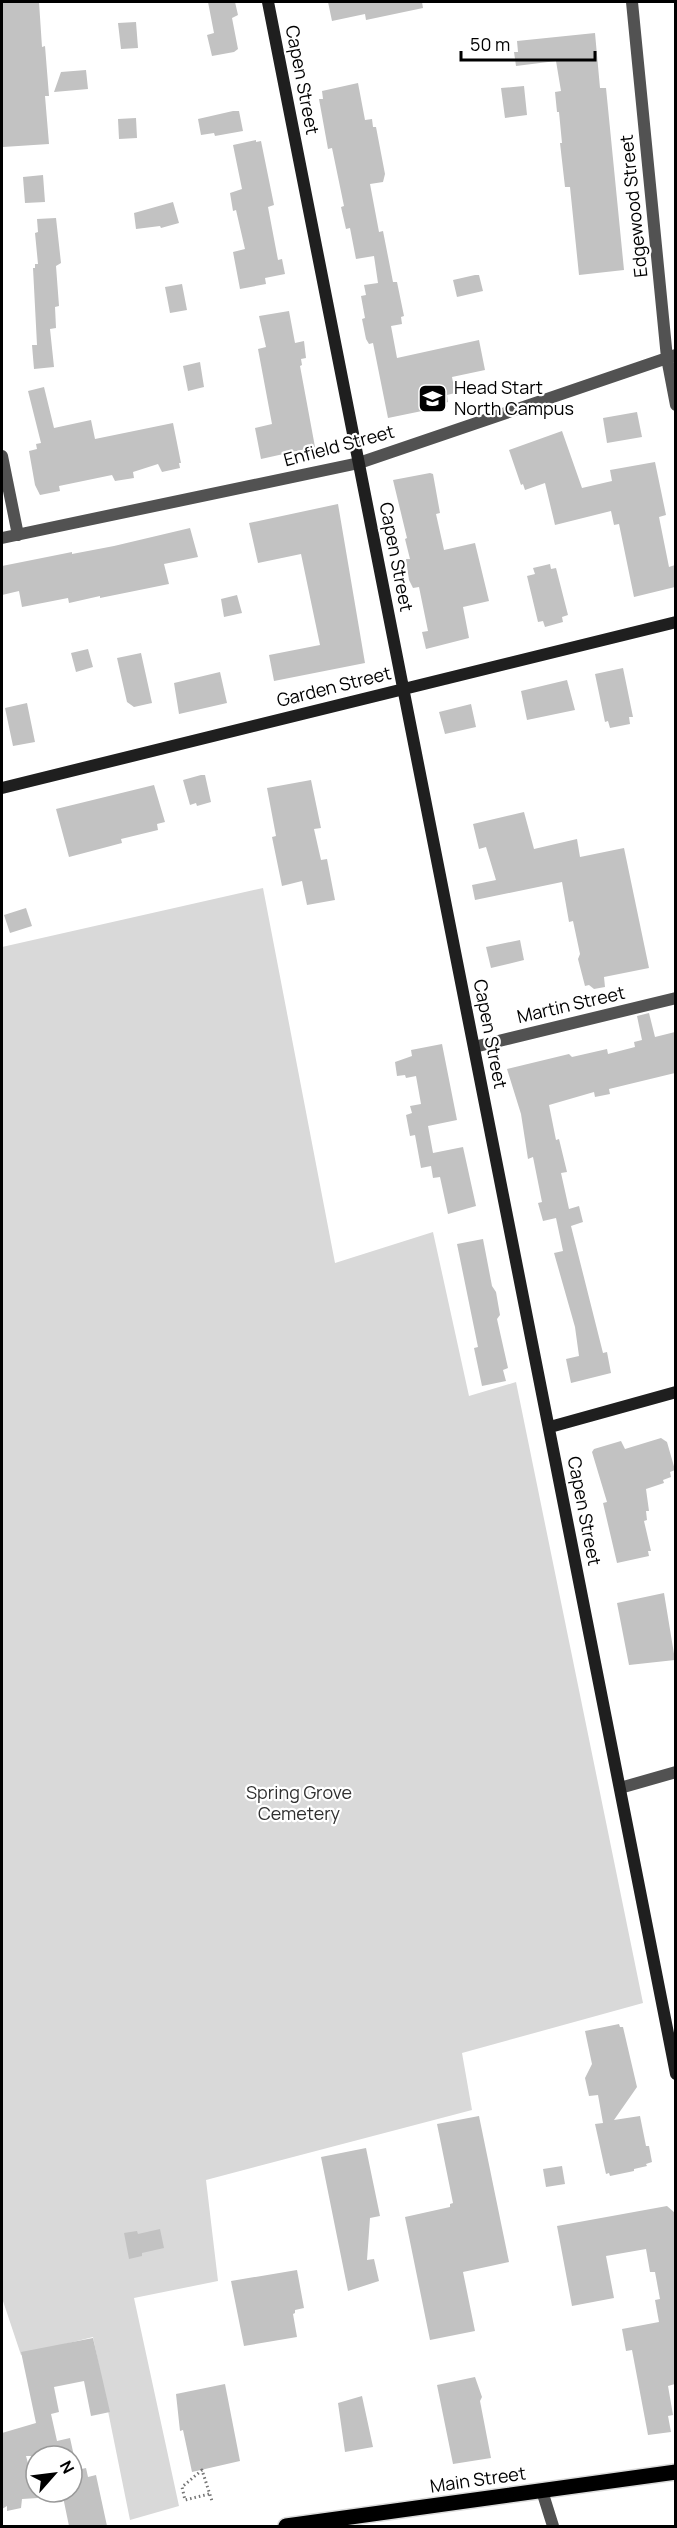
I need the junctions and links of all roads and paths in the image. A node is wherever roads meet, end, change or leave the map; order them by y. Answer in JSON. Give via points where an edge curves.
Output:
{"nodes":[{"id":1,"x":268,"y":2,"type":"edge"},
{"id":2,"x":632,"y":2,"type":"edge"},
{"id":3,"x":671,"y":356,"type":"edge"},
{"id":4,"x":675,"y":405,"type":"edge"},
{"id":5,"x":2,"y":456,"type":"edge"},
{"id":6,"x":359,"y":463,"type":"junction"},
{"id":7,"x":18,"y":535,"type":"junction"},
{"id":8,"x":2,"y":538,"type":"edge"},
{"id":9,"x":675,"y":622,"type":"edge"},
{"id":10,"x":404,"y":688,"type":"junction"},
{"id":11,"x":2,"y":788,"type":"edge"},
{"id":12,"x":675,"y":998,"type":"edge"},
{"id":13,"x":474,"y":1047,"type":"junction"},
{"id":14,"x":675,"y":1392,"type":"edge"},
{"id":15,"x":550,"y":1427,"type":"junction"},
{"id":16,"x":675,"y":1772,"type":"edge"},
{"id":17,"x":620,"y":1788,"type":"junction"},
{"id":18,"x":675,"y":2074,"type":"edge"},
{"id":19,"x":675,"y":2472,"type":"edge"},
{"id":20,"x":542,"y":2491,"type":"junction"},
{"id":21,"x":210,"y":2494,"type":"junction"},
{"id":22,"x":212,"y":2501,"type":"dead end"},
{"id":23,"x":286,"y":2526,"type":"edge"},
{"id":24,"x":553,"y":2526,"type":"edge"}],
"edges":[{"from":1,"to":6,"type":"street","name":"Capen Street"},
{"from":2,"to":3,"type":"street","name":"Edgewood Street"},
{"from":3,"to":4,"type":"street","name":"Edgewood Street"},
{"from":3,"to":6,"type":"street","name":"Enfield Street"},
{"from":5,"to":7,"type":"street"},
{"from":6,"to":7,"type":"street","name":"Enfield Street"},
{"from":6,"to":10,"type":"street","name":"Capen Street"},
{"from":7,"to":8,"type":"street","name":"Enfield Street"},
{"from":9,"to":10,"type":"street","name":"Garden Street"},
{"from":10,"to":11,"type":"street","name":"Garden Street"},
{"from":10,"to":13,"type":"street","name":"Capen Street"},
{"from":12,"to":13,"type":"street","name":"Martin Street"},
{"from":13,"to":15,"type":"street","name":"Capen Street"},
{"from":14,"to":15,"type":"street"},
{"from":15,"to":17,"type":"street","name":"Capen Street"},
{"from":16,"to":17,"type":"street"},
{"from":17,"to":18,"type":"street","name":"Capen Street"},
{"from":19,"to":20,"type":"main road","name":"Main Street"},
{"from":20,"to":23,"type":"main road","name":"Main Street"},
{"from":20,"to":24,"type":"street"},
{"from":21,"to":21,"type":"path","via":[[185,2500],[182,2487],[202,2470]]},
{"from":21,"to":22,"type":"path"}]}
